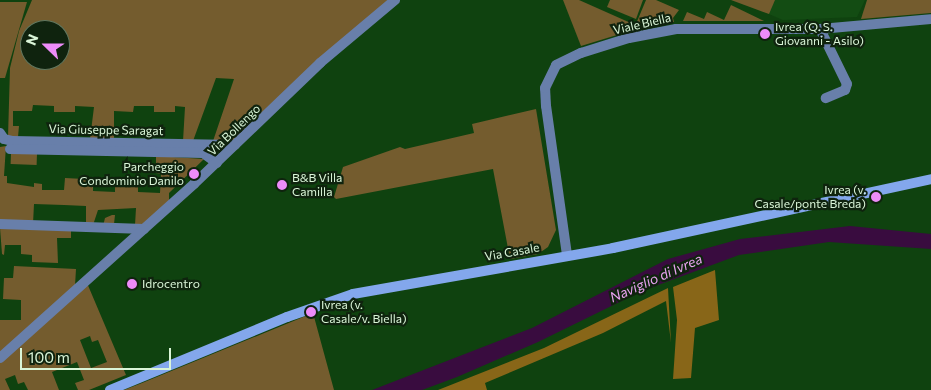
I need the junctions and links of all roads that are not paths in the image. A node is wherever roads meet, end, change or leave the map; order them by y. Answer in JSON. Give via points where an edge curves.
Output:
{"nodes":[{"id":1,"x":394,"y":0,"type":"edge"},
{"id":2,"x":931,"y":19,"type":"edge"},
{"id":3,"x":820,"y":29,"type":"junction"},
{"id":4,"x":826,"y":98,"type":"dead end"},
{"id":5,"x":0,"y":133,"type":"edge"},
{"id":6,"x":235,"y":145,"type":"junction"},
{"id":7,"x":10,"y":149,"type":"dead end"},
{"id":8,"x":217,"y":163,"type":"junction"},
{"id":9,"x":931,"y":179,"type":"edge"},
{"id":10,"x":0,"y":224,"type":"edge"},
{"id":11,"x":144,"y":229,"type":"junction"},
{"id":12,"x":567,"y":255,"type":"junction"},
{"id":13,"x":0,"y":358,"type":"edge"},
{"id":14,"x":110,"y":390,"type":"edge"}],
"edges":[{"from":1,"to":6,"type":"street","name":"Via Bollengo","via":[[320,63]]},
{"from":2,"to":3,"type":"street","name":"Viale Biella"},
{"from":3,"to":4,"type":"street","via":[[847,84],[845,90]]},
{"from":3,"to":12,"type":"street","name":"Viale Biella","via":[[676,29],[629,38],[581,53],[556,65],[545,88],[546,106]]},
{"from":5,"to":6,"type":"street","name":"Via Giuseppe Saragat","via":[[4,139],[12,141]]},
{"from":6,"to":8,"type":"street","name":"Via Bollengo"},
{"from":7,"to":8,"type":"street","via":[[203,153]]},
{"from":8,"to":11,"type":"street","name":"Via Bollengo"},
{"from":9,"to":12,"type":"main road","name":"Via Casale","via":[[745,221]]},
{"from":10,"to":11,"type":"street"},
{"from":11,"to":13,"type":"street","name":"Via Bollengo"},
{"from":12,"to":14,"type":"main road","name":"Via Casale","via":[[353,294],[287,316]]}]}
